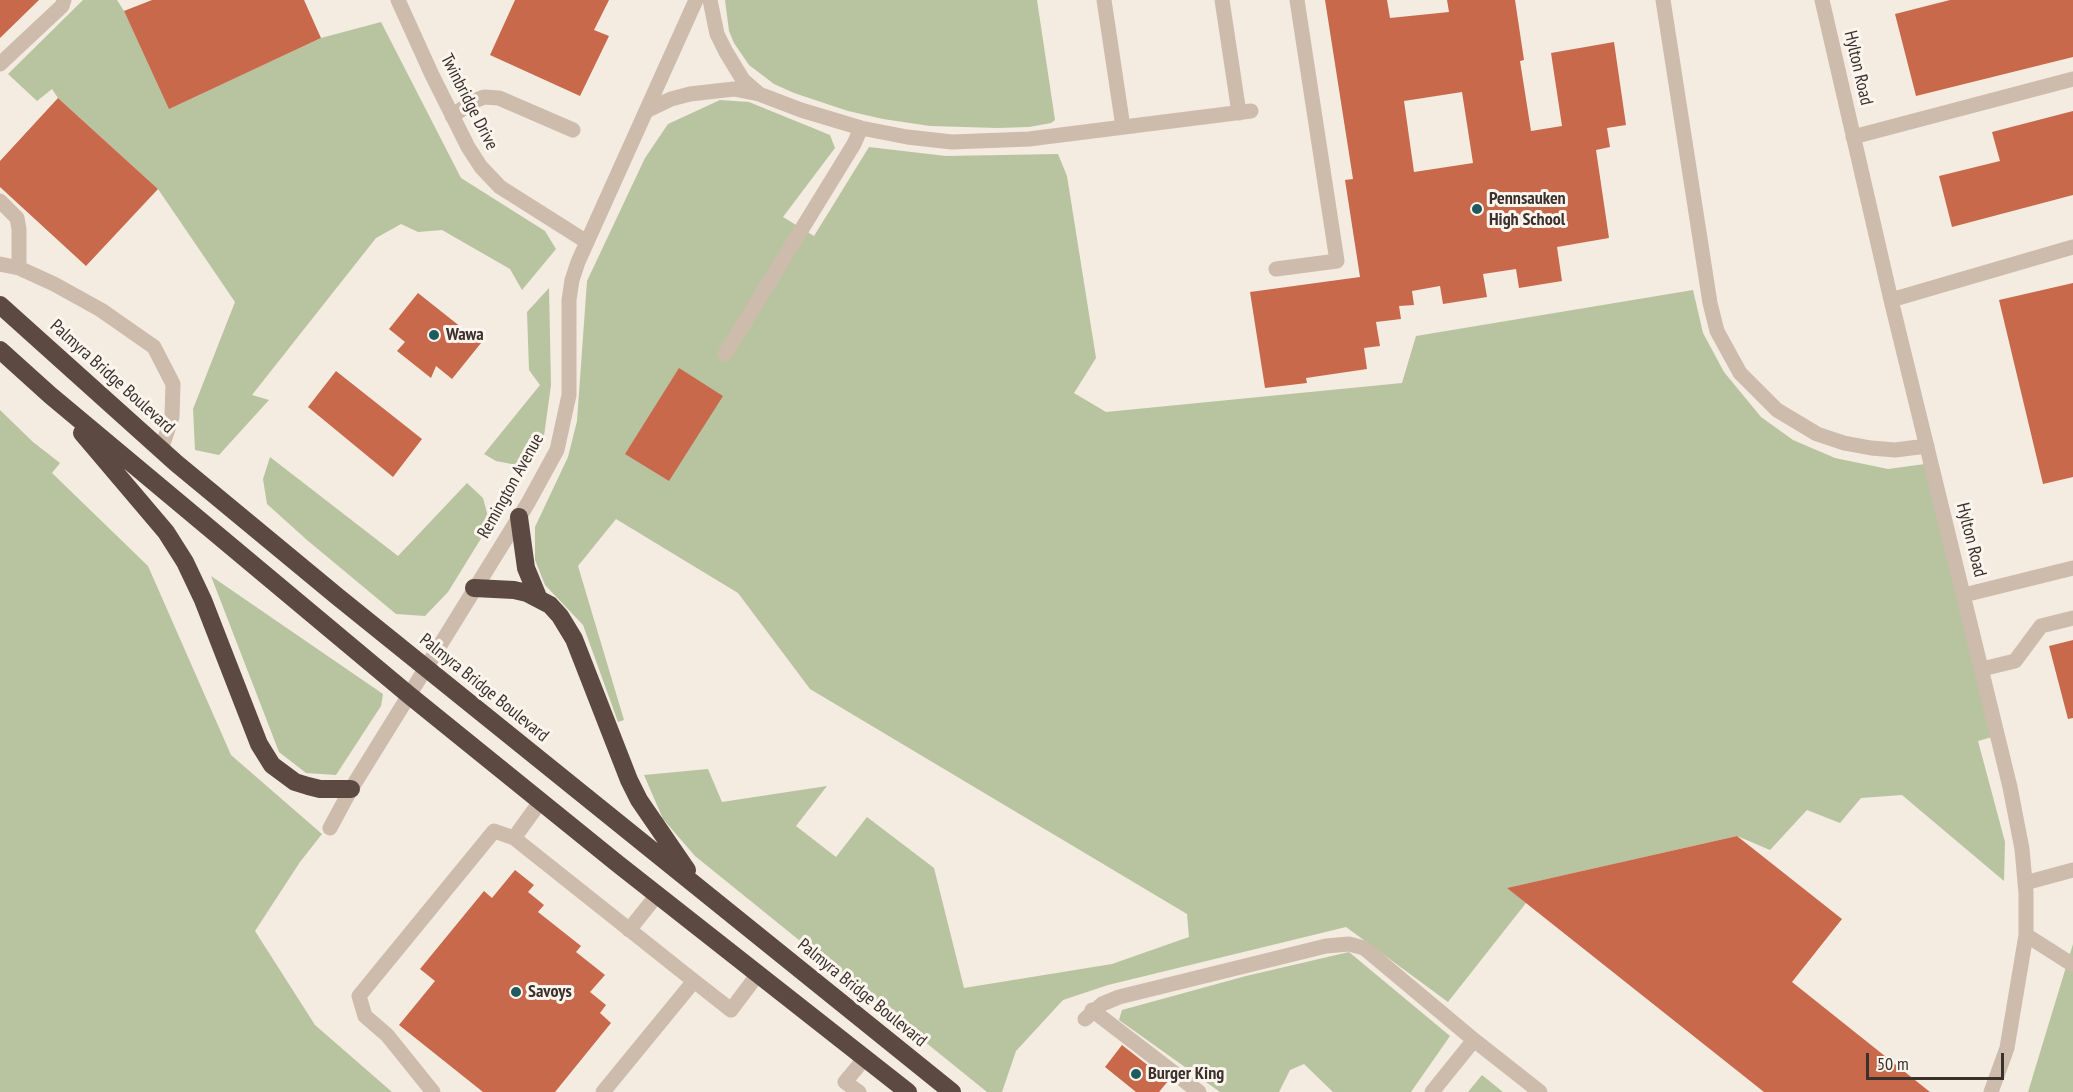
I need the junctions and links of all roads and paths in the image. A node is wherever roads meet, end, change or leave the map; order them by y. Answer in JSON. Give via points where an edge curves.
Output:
{"nodes":[{"id":1,"x":64,"y":0,"type":"edge"},
{"id":2,"x":398,"y":0,"type":"edge"},
{"id":3,"x":696,"y":0,"type":"edge"},
{"id":4,"x":710,"y":0,"type":"edge"},
{"id":5,"x":1104,"y":0,"type":"edge"},
{"id":6,"x":1222,"y":0,"type":"edge"},
{"id":7,"x":1297,"y":0,"type":"edge"},
{"id":8,"x":1664,"y":0,"type":"edge"},
{"id":9,"x":1822,"y":0,"type":"edge"},
{"id":10,"x":0,"y":64,"type":"edge"},
{"id":11,"x":2073,"y":80,"type":"edge"},
{"id":12,"x":759,"y":93,"type":"junction"},
{"id":13,"x":646,"y":111,"type":"junction"},
{"id":14,"x":452,"y":116,"type":"junction"},
{"id":15,"x":1123,"y":127,"type":"junction"},
{"id":16,"x":861,"y":128,"type":"junction"},
{"id":17,"x":573,"y":130,"type":"dead end"},
{"id":18,"x":1853,"y":137,"type":"junction"},
{"id":19,"x":0,"y":201,"type":"edge"},
{"id":20,"x":587,"y":242,"type":"junction"},
{"id":21,"x":2073,"y":247,"type":"edge"},
{"id":22,"x":0,"y":264,"type":"edge"},
{"id":23,"x":19,"y":268,"type":"junction"},
{"id":24,"x":1276,"y":269,"type":"dead end"},
{"id":25,"x":1891,"y":300,"type":"junction"},
{"id":26,"x":0,"y":305,"type":"edge"},
{"id":27,"x":0,"y":350,"type":"edge"},
{"id":28,"x":725,"y":354,"type":"dead end"},
{"id":29,"x":50,"y":395,"type":"junction"},
{"id":30,"x":1927,"y":446,"type":"junction"},
{"id":31,"x":161,"y":450,"type":"junction"},
{"id":32,"x":519,"y":518,"type":"junction"},
{"id":33,"x":2073,"y":568,"type":"edge"},
{"id":34,"x":474,"y":588,"type":"junction"},
{"id":35,"x":1964,"y":595,"type":"junction"},
{"id":36,"x":538,"y":597,"type":"junction"},
{"id":37,"x":2073,"y":618,"type":"edge"},
{"id":38,"x":426,"y":667,"type":"junction"},
{"id":39,"x":1982,"y":669,"type":"junction"},
{"id":40,"x":409,"y":695,"type":"junction"},
{"id":41,"x":351,"y":789,"type":"junction"},
{"id":42,"x":540,"y":802,"type":"junction"},
{"id":43,"x":330,"y":828,"type":"dead end"},
{"id":44,"x":514,"y":838,"type":"junction"},
{"id":45,"x":2073,"y":870,"type":"edge"},
{"id":46,"x":2025,"y":883,"type":"junction"},
{"id":47,"x":700,"y":889,"type":"junction"},
{"id":48,"x":657,"y":895,"type":"junction"},
{"id":49,"x":629,"y":930,"type":"junction"},
{"id":50,"x":2026,"y":935,"type":"junction"},
{"id":51,"x":2073,"y":965,"type":"edge"},
{"id":52,"x":758,"y":974,"type":"junction"},
{"id":53,"x":694,"y":981,"type":"junction"},
{"id":54,"x":1474,"y":1040,"type":"junction"},
{"id":55,"x":865,"y":1058,"type":"junction"},
{"id":56,"x":434,"y":1092,"type":"edge"},
{"id":57,"x":603,"y":1092,"type":"edge"},
{"id":58,"x":859,"y":1092,"type":"edge"},
{"id":59,"x":908,"y":1092,"type":"edge"},
{"id":60,"x":951,"y":1092,"type":"edge"},
{"id":61,"x":1199,"y":1092,"type":"edge"},
{"id":62,"x":1432,"y":1092,"type":"edge"},
{"id":63,"x":1540,"y":1092,"type":"edge"},
{"id":64,"x":1991,"y":1092,"type":"edge"}],
"edges":[{"from":1,"to":10,"type":"street"},
{"from":2,"to":14,"type":"street","name":"Twinbridge Drive"},
{"from":3,"to":13,"type":"street","name":"Remington Avenue"},
{"from":4,"to":12,"type":"street","via":[[717,34],[726,52],[743,80]]},
{"from":5,"to":15,"type":"street"},
{"from":6,"to":15,"type":"street","via":[[1245,112]]},
{"from":7,"to":24,"type":"street","via":[[1337,261]]},
{"from":8,"to":30,"type":"street","via":[[1710,303],[1717,331],[1740,372],[1777,411],[1817,434],[1871,448]]},
{"from":9,"to":18,"type":"street","name":"Hylton Road"},
{"from":11,"to":18,"type":"street"},
{"from":12,"to":13,"type":"street","via":[[734,89],[706,91],[671,99]]},
{"from":12,"to":16,"type":"street"},
{"from":13,"to":20,"type":"street","name":"Remington Avenue"},
{"from":14,"to":17,"type":"street","via":[[484,97],[499,98]]},
{"from":14,"to":20,"type":"street","name":"Twinbridge Drive","via":[[481,167],[500,187]]},
{"from":15,"to":16,"type":"street","via":[[1029,140],[970,142],[907,137]]},
{"from":16,"to":28,"type":"street"},
{"from":18,"to":25,"type":"street","name":"Hylton Road"},
{"from":19,"to":23,"type":"street","via":[[17,218]]},
{"from":20,"to":32,"type":"street","name":"Remington Avenue","via":[[572,280],[569,300],[569,396],[557,450]]},
{"from":21,"to":25,"type":"street"},
{"from":22,"to":23,"type":"street"},
{"from":23,"to":31,"type":"street","via":[[101,310],[154,347],[173,384],[172,417]]},
{"from":25,"to":30,"type":"street","name":"Hylton Road"},
{"from":26,"to":31,"type":"highway","name":"Palmyra Bridge Boulevard"},
{"from":27,"to":29,"type":"highway"},
{"from":29,"to":40,"type":"highway"},
{"from":29,"to":41,"type":"highway","via":[[176,547],[203,600],[259,744],[272,765],[308,786]]},
{"from":30,"to":35,"type":"street","name":"Hylton Road"},
{"from":31,"to":38,"type":"highway","name":"Palmyra Bridge Boulevard"},
{"from":32,"to":34,"type":"street","name":"Remington Avenue"},
{"from":32,"to":36,"type":"highway","via":[[526,568]]},
{"from":33,"to":35,"type":"street"},
{"from":34,"to":36,"type":"highway","via":[[514,590]]},
{"from":34,"to":38,"type":"street","name":"Remington Avenue"},
{"from":35,"to":39,"type":"street","name":"Hylton Road"},
{"from":36,"to":47,"type":"highway","via":[[550,605],[567,627],[639,800]]},
{"from":37,"to":39,"type":"street","via":[[2041,626],[2015,661]]},
{"from":38,"to":40,"type":"street","name":"Remington Avenue"},
{"from":38,"to":47,"type":"highway","name":"Palmyra Bridge Boulevard"},
{"from":39,"to":46,"type":"street","name":"Hylton Road","via":[[2010,787]]},
{"from":40,"to":41,"type":"street","name":"Remington Avenue"},
{"from":40,"to":42,"type":"highway"},
{"from":41,"to":43,"type":"street","name":"Remington Avenue"},
{"from":42,"to":44,"type":"street"},
{"from":42,"to":48,"type":"highway"},
{"from":44,"to":49,"type":"street"},
{"from":44,"to":56,"type":"street","via":[[494,831],[359,996],[365,1016],[387,1035]]},
{"from":45,"to":46,"type":"street"},
{"from":46,"to":50,"type":"street","name":"Hylton Road"},
{"from":47,"to":60,"type":"highway","name":"Palmyra Bridge Boulevard"},
{"from":48,"to":49,"type":"street"},
{"from":48,"to":52,"type":"highway"},
{"from":49,"to":53,"type":"street"},
{"from":50,"to":51,"type":"street"},
{"from":50,"to":64,"type":"street","name":"Hylton Road","via":[[2007,1048]]},
{"from":52,"to":53,"type":"street","via":[[731,1010]]},
{"from":52,"to":55,"type":"highway"},
{"from":53,"to":57,"type":"street"},
{"from":54,"to":61,"type":"street","via":[[1364,948],[1349,944],[1326,946],[1119,997],[1089,1015]]},
{"from":54,"to":62,"type":"street"},
{"from":54,"to":63,"type":"street"},
{"from":55,"to":58,"type":"street","via":[[845,1082]]},
{"from":55,"to":59,"type":"highway"}]}
